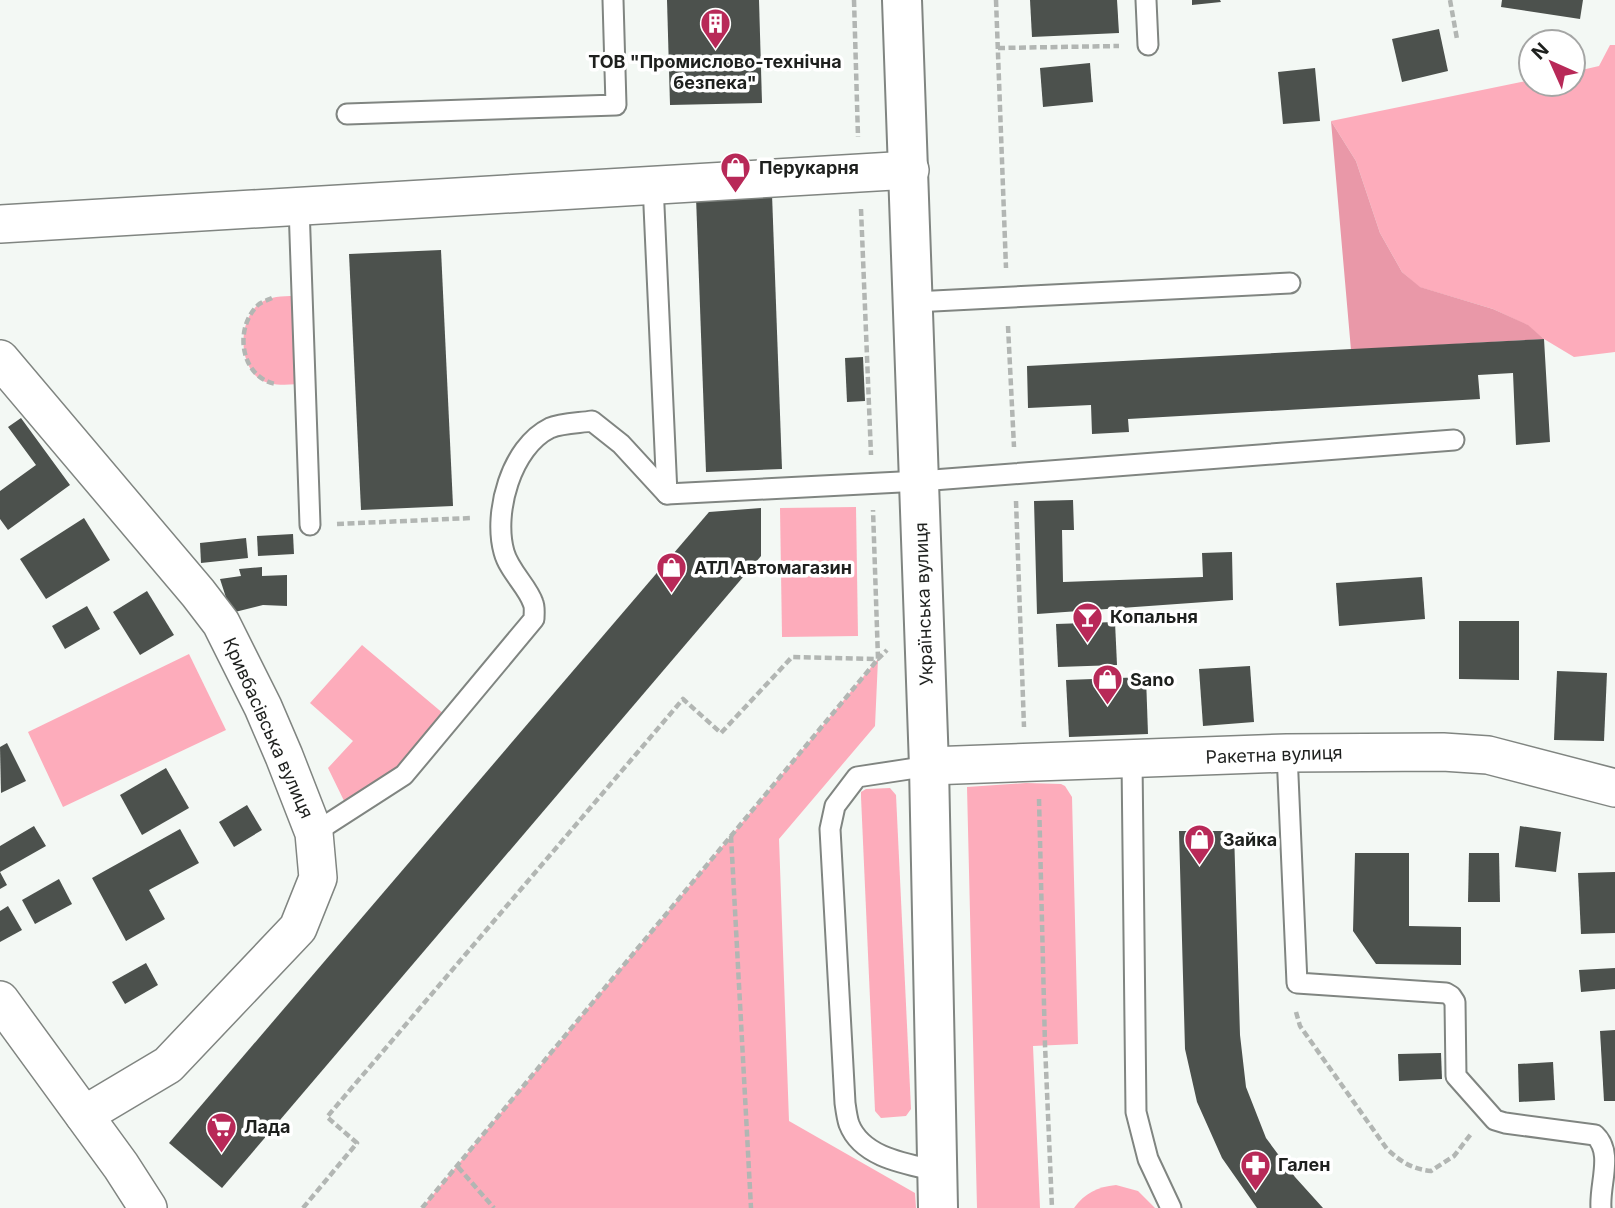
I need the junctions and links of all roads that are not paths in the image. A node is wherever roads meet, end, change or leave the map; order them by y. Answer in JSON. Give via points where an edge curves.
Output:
{"nodes":[{"id":1,"x":613,"y":0,"type":"edge"},
{"id":2,"x":902,"y":0,"type":"edge"},
{"id":3,"x":1146,"y":0,"type":"edge"},
{"id":4,"x":1148,"y":45,"type":"road end"},
{"id":5,"x":347,"y":114,"type":"dead end"},
{"id":6,"x":910,"y":170,"type":"junction"},
{"id":7,"x":653,"y":184,"type":"junction"},
{"id":8,"x":299,"y":206,"type":"junction"},
{"id":9,"x":0,"y":224,"type":"edge"},
{"id":10,"x":1290,"y":283,"type":"dead end"},
{"id":11,"x":914,"y":302,"type":"junction"},
{"id":12,"x":0,"y":359,"type":"edge"},
{"id":13,"x":1454,"y":440,"type":"dead end"},
{"id":14,"x":920,"y":481,"type":"junction"},
{"id":15,"x":667,"y":494,"type":"junction"},
{"id":16,"x":310,"y":525,"type":"road end"},
{"id":17,"x":1287,"y":753,"type":"junction"},
{"id":18,"x":1132,"y":760,"type":"junction"},
{"id":19,"x":929,"y":766,"type":"junction"},
{"id":20,"x":1615,"y":788,"type":"edge"},
{"id":21,"x":314,"y":833,"type":"junction"},
{"id":22,"x":0,"y":1000,"type":"edge"},
{"id":23,"x":84,"y":1115,"type":"junction"},
{"id":24,"x":938,"y":1189,"type":"edge"},
{"id":25,"x":148,"y":1208,"type":"edge"},
{"id":26,"x":1171,"y":1208,"type":"edge"},
{"id":27,"x":1601,"y":1208,"type":"edge"}],
"edges":[{"from":1,"to":5,"type":"lane","via":[[616,105]]},
{"from":2,"to":6,"type":"main road","name":"Українська вулиця"},
{"from":3,"to":4,"type":"lane"},
{"from":6,"to":7,"type":"street"},
{"from":6,"to":11,"type":"main road","name":"Українська вулиця"},
{"from":7,"to":8,"type":"street"},
{"from":7,"to":15,"type":"lane"},
{"from":8,"to":9,"type":"street"},
{"from":8,"to":16,"type":"lane"},
{"from":10,"to":11,"type":"lane"},
{"from":11,"to":14,"type":"main road","name":"Українська вулиця"},
{"from":12,"to":21,"type":"street","name":"Кривбасівська вулиця","via":[[221,623],[263,708]]},
{"from":13,"to":14,"type":"lane"},
{"from":14,"to":15,"type":"lane"},
{"from":14,"to":19,"type":"main road","name":"Українська вулиця"},
{"from":15,"to":21,"type":"lane","via":[[621,444],[592,421],[551,428],[530,443],[513,470],[500,517],[503,552],[533,602],[534,619],[404,775]]},
{"from":17,"to":18,"type":"street","name":"Ракетна вулиця"},
{"from":17,"to":20,"type":"street","name":"Ракетна вулиця","via":[[1488,755]]},
{"from":17,"to":27,"type":"lane","via":[[1297,984],[1451,996],[1455,1002],[1456,1076],[1495,1120],[1595,1135],[1605,1151]]},
{"from":18,"to":19,"type":"street","name":"Ракетна вулиця"},
{"from":18,"to":26,"type":"lane","via":[[1136,1112],[1148,1159]]},
{"from":19,"to":24,"type":"main road","name":"Українська вулиця"},
{"from":19,"to":24,"type":"lane","via":[[857,777],[835,806],[830,829],[849,1126],[869,1147]]},
{"from":21,"to":23,"type":"street","name":"Кривбасівська вулиця","via":[[318,878],[298,928],[168,1065]]},
{"from":22,"to":23,"type":"street"},
{"from":23,"to":25,"type":"street"}]}
